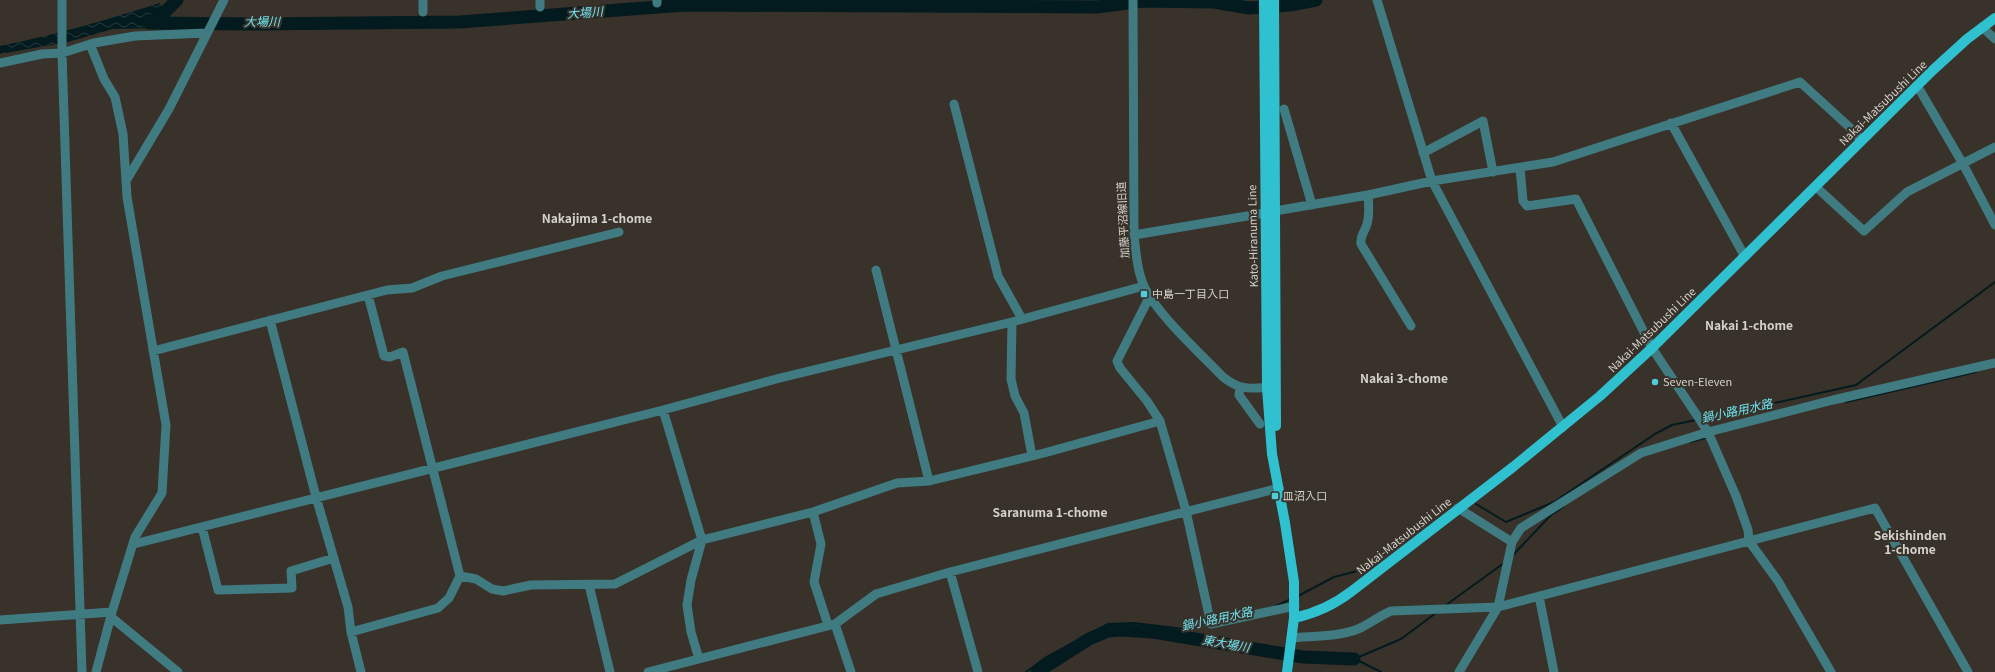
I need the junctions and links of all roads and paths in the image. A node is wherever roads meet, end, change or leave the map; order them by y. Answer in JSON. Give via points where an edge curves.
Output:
{"nodes":[{"id":1,"x":62,"y":0,"type":"edge"},
{"id":2,"x":224,"y":0,"type":"edge"},
{"id":3,"x":423,"y":0,"type":"edge"},
{"id":4,"x":1264,"y":0,"type":"edge"},
{"id":5,"x":1274,"y":0,"type":"edge"},
{"id":6,"x":1377,"y":0,"type":"edge"},
{"id":7,"x":1133,"y":4,"type":"edge"},
{"id":8,"x":423,"y":12,"type":"dead end"},
{"id":9,"x":1995,"y":18,"type":"edge"},
{"id":10,"x":1269,"y":22,"type":"junction"},
{"id":11,"x":1982,"y":27,"type":"junction"},
{"id":12,"x":206,"y":33,"type":"junction"},
{"id":13,"x":1995,"y":39,"type":"edge"},
{"id":14,"x":90,"y":44,"type":"junction"},
{"id":15,"x":62,"y":51,"type":"junction"},
{"id":16,"x":0,"y":63,"type":"edge"},
{"id":17,"x":1918,"y":87,"type":"junction"},
{"id":18,"x":954,"y":104,"type":"dead end"},
{"id":19,"x":1284,"y":109,"type":"dead end"},
{"id":20,"x":1670,"y":123,"type":"junction"},
{"id":21,"x":1860,"y":141,"type":"junction"},
{"id":22,"x":1995,"y":147,"type":"edge"},
{"id":23,"x":1423,"y":153,"type":"junction"},
{"id":24,"x":1963,"y":164,"type":"junction"},
{"id":25,"x":1520,"y":168,"type":"junction"},
{"id":26,"x":1493,"y":172,"type":"junction"},
{"id":27,"x":126,"y":181,"type":"junction"},
{"id":28,"x":1432,"y":181,"type":"junction"},
{"id":29,"x":1815,"y":186,"type":"junction"},
{"id":30,"x":1368,"y":195,"type":"junction"},
{"id":31,"x":1312,"y":205,"type":"junction"},
{"id":32,"x":1270,"y":212,"type":"junction"},
{"id":33,"x":1995,"y":225,"type":"edge"},
{"id":34,"x":618,"y":232,"type":"dead end"},
{"id":35,"x":1134,"y":235,"type":"junction"},
{"id":36,"x":1745,"y":256,"type":"junction"},
{"id":37,"x":876,"y":270,"type":"dead end"},
{"id":38,"x":1144,"y":286,"type":"junction"},
{"id":39,"x":368,"y":295,"type":"junction"},
{"id":40,"x":1150,"y":296,"type":"junction"},
{"id":41,"x":1022,"y":319,"type":"junction"},
{"id":42,"x":270,"y":320,"type":"junction"},
{"id":43,"x":1012,"y":322,"type":"junction"},
{"id":44,"x":1411,"y":326,"type":"dead end"},
{"id":45,"x":1652,"y":348,"type":"junction"},
{"id":46,"x":153,"y":351,"type":"junction"},
{"id":47,"x":895,"y":351,"type":"junction"},
{"id":48,"x":1995,"y":364,"type":"edge"},
{"id":49,"x":1240,"y":388,"type":"junction"},
{"id":50,"x":1271,"y":388,"type":"junction"},
{"id":51,"x":663,"y":410,"type":"junction"},
{"id":52,"x":1160,"y":421,"type":"junction"},
{"id":53,"x":1260,"y":424,"type":"dead end"},
{"id":54,"x":1563,"y":427,"type":"junction"},
{"id":55,"x":1708,"y":432,"type":"junction"},
{"id":56,"x":1032,"y":456,"type":"junction"},
{"id":57,"x":434,"y":468,"type":"junction"},
{"id":58,"x":929,"y":481,"type":"junction"},
{"id":59,"x":1279,"y":488,"type":"junction"},
{"id":60,"x":316,"y":497,"type":"junction"},
{"id":61,"x":1458,"y":508,"type":"junction"},
{"id":62,"x":1186,"y":511,"type":"junction"},
{"id":63,"x":813,"y":512,"type":"junction"},
{"id":64,"x":202,"y":527,"type":"junction"},
{"id":65,"x":702,"y":540,"type":"junction"},
{"id":66,"x":1749,"y":541,"type":"junction"},
{"id":67,"x":1512,"y":542,"type":"junction"},
{"id":68,"x":134,"y":544,"type":"junction"},
{"id":69,"x":334,"y":558,"type":"junction"},
{"id":70,"x":950,"y":572,"type":"junction"},
{"id":71,"x":460,"y":576,"type":"junction"},
{"id":72,"x":588,"y":585,"type":"junction"},
{"id":73,"x":1539,"y":596,"type":"junction"},
{"id":74,"x":1295,"y":606,"type":"junction"},
{"id":75,"x":1498,"y":607,"type":"junction"},
{"id":76,"x":80,"y":614,"type":"junction"},
{"id":77,"x":111,"y":614,"type":"junction"},
{"id":78,"x":1294,"y":618,"type":"junction"},
{"id":79,"x":0,"y":620,"type":"edge"},
{"id":80,"x":832,"y":624,"type":"junction"},
{"id":81,"x":351,"y":632,"type":"junction"},
{"id":82,"x":1292,"y":638,"type":"junction"},
{"id":83,"x":699,"y":659,"type":"junction"},
{"id":84,"x":82,"y":672,"type":"edge"},
{"id":85,"x":96,"y":672,"type":"edge"},
{"id":86,"x":178,"y":672,"type":"edge"},
{"id":87,"x":361,"y":672,"type":"edge"},
{"id":88,"x":610,"y":672,"type":"edge"},
{"id":89,"x":648,"y":672,"type":"edge"},
{"id":90,"x":851,"y":672,"type":"edge"},
{"id":91,"x":978,"y":672,"type":"edge"},
{"id":92,"x":1288,"y":672,"type":"edge"},
{"id":93,"x":1459,"y":672,"type":"edge"},
{"id":94,"x":1554,"y":672,"type":"edge"},
{"id":95,"x":1831,"y":672,"type":"edge"},
{"id":96,"x":1968,"y":672,"type":"edge"}],
"edges":[{"from":1,"to":15,"type":"street"},
{"from":2,"to":12,"type":"street"},
{"from":3,"to":8,"type":"street"},
{"from":4,"to":10,"type":"main road","name":"Kato-Hiranuma Line"},
{"from":5,"to":10,"type":"main road","name":"Kato-Hiranuma Line"},
{"from":6,"to":23,"type":"street"},
{"from":7,"to":35,"type":"street","name":"加藤平沼線旧道"},
{"from":9,"to":11,"type":"main road","name":"Nakai-Matsubushi Line"},
{"from":10,"to":32,"type":"main road","name":"Kato-Hiranuma Line"},
{"from":11,"to":13,"type":"street"},
{"from":11,"to":17,"type":"main road","name":"Nakai-Matsubushi Line","via":[[1950,54]]},
{"from":12,"to":14,"type":"street","via":[[135,36]]},
{"from":12,"to":27,"type":"street","via":[[169,109]]},
{"from":14,"to":15,"type":"street"},
{"from":14,"to":27,"type":"street","via":[[104,79],[115,97],[123,134]]},
{"from":15,"to":16,"type":"street"},
{"from":15,"to":76,"type":"street"},
{"from":17,"to":21,"type":"main road","name":"Nakai-Matsubushi Line"},
{"from":17,"to":24,"type":"street"},
{"from":18,"to":41,"type":"street","via":[[998,276]]},
{"from":19,"to":31,"type":"street"},
{"from":20,"to":21,"type":"street","via":[[1800,82],[1856,134]]},
{"from":20,"to":25,"type":"street","via":[[1553,162]]},
{"from":20,"to":36,"type":"street"},
{"from":21,"to":29,"type":"main road","name":"Nakai-Matsubushi Line"},
{"from":22,"to":24,"type":"street"},
{"from":23,"to":26,"type":"street","via":[[1483,121]]},
{"from":23,"to":28,"type":"street"},
{"from":24,"to":29,"type":"street","via":[[1907,192],[1864,231]]},
{"from":24,"to":33,"type":"street"},
{"from":25,"to":26,"type":"street"},
{"from":25,"to":45,"type":"street","via":[[1523,201],[1527,206],[1576,200]]},
{"from":26,"to":28,"type":"street"},
{"from":27,"to":46,"type":"street"},
{"from":28,"to":30,"type":"street"},
{"from":28,"to":54,"type":"street"},
{"from":29,"to":36,"type":"main road","name":"Nakai-Matsubushi Line"},
{"from":30,"to":31,"type":"street"},
{"from":30,"to":44,"type":"street","via":[[1368,217],[1366,228],[1361,234],[1361,244]]},
{"from":31,"to":32,"type":"street"},
{"from":32,"to":35,"type":"street"},
{"from":32,"to":50,"type":"main road","name":"Kato-Hiranuma Line"},
{"from":34,"to":39,"type":"street","via":[[442,276],[412,288]]},
{"from":35,"to":38,"type":"street","name":"加藤平沼線旧道"},
{"from":36,"to":45,"type":"main road","name":"Nakai-Matsubushi Line"},
{"from":37,"to":47,"type":"street"},
{"from":38,"to":40,"type":"street","name":"加藤平沼線旧道"},
{"from":38,"to":41,"type":"street"},
{"from":39,"to":42,"type":"street"},
{"from":39,"to":57,"type":"street","via":[[384,356],[390,357],[403,352]]},
{"from":40,"to":49,"type":"street","name":"加藤平沼線旧道","via":[[1223,377]]},
{"from":40,"to":52,"type":"street","via":[[1117,361]]},
{"from":41,"to":43,"type":"street"},
{"from":42,"to":46,"type":"street"},
{"from":42,"to":60,"type":"street"},
{"from":43,"to":47,"type":"street"},
{"from":43,"to":56,"type":"street","via":[[1011,380],[1015,396],[1024,413]]},
{"from":45,"to":54,"type":"main road","name":"Nakai-Matsubushi Line"},
{"from":45,"to":55,"type":"street"},
{"from":46,"to":68,"type":"street","via":[[166,425],[162,493],[135,537]]},
{"from":47,"to":51,"type":"street","via":[[780,378]]},
{"from":47,"to":58,"type":"street"},
{"from":48,"to":55,"type":"street","via":[[1833,400]]},
{"from":49,"to":50,"type":"street"},
{"from":49,"to":53,"type":"street","via":[[1239,395]]},
{"from":50,"to":59,"type":"main road","name":"Kato-Hiranuma Line","via":[[1270,440]]},
{"from":51,"to":57,"type":"street"},
{"from":51,"to":65,"type":"street"},
{"from":52,"to":56,"type":"street"},
{"from":52,"to":62,"type":"street"},
{"from":54,"to":61,"type":"main road","name":"Nakai-Matsubushi Line"},
{"from":55,"to":66,"type":"street","via":[[1736,496],[1748,530]]},
{"from":55,"to":67,"type":"street","via":[[1641,453],[1521,528]]},
{"from":56,"to":58,"type":"street"},
{"from":57,"to":60,"type":"street"},
{"from":57,"to":71,"type":"street"},
{"from":58,"to":63,"type":"street","via":[[897,483]]},
{"from":59,"to":62,"type":"street"},
{"from":59,"to":74,"type":"main road","name":"Kato-Hiranuma Line","via":[[1291,557]]},
{"from":60,"to":64,"type":"street"},
{"from":60,"to":69,"type":"street"},
{"from":61,"to":67,"type":"street"},
{"from":61,"to":78,"type":"main road","name":"Nakai-Matsubushi Line","via":[[1337,602],[1317,612]]},
{"from":62,"to":70,"type":"street"},
{"from":62,"to":74,"type":"street","via":[[1211,624]]},
{"from":63,"to":65,"type":"street"},
{"from":63,"to":80,"type":"street","via":[[821,544],[814,582]]},
{"from":64,"to":68,"type":"street"},
{"from":64,"to":69,"type":"street","via":[[218,590],[292,588],[291,571]]},
{"from":65,"to":72,"type":"street","via":[[615,584]]},
{"from":65,"to":83,"type":"street","via":[[687,606]]},
{"from":66,"to":73,"type":"street"},
{"from":66,"to":95,"type":"street","via":[[1778,581]]},
{"from":66,"to":96,"type":"street","via":[[1875,508]]},
{"from":67,"to":75,"type":"street"},
{"from":68,"to":77,"type":"street"},
{"from":69,"to":81,"type":"street","via":[[348,607]]},
{"from":70,"to":80,"type":"street","via":[[876,594]]},
{"from":70,"to":91,"type":"street"},
{"from":71,"to":72,"type":"street","via":[[476,578],[492,589],[503,591],[531,585]]},
{"from":71,"to":81,"type":"street","via":[[449,598],[438,608]]},
{"from":72,"to":88,"type":"street"},
{"from":73,"to":75,"type":"street"},
{"from":73,"to":94,"type":"street"},
{"from":74,"to":78,"type":"main road","name":"Kato-Hiranuma Line"},
{"from":75,"to":82,"type":"street","via":[[1391,611],[1359,629],[1348,632]]},
{"from":75,"to":93,"type":"street"},
{"from":76,"to":77,"type":"street"},
{"from":76,"to":79,"type":"street"},
{"from":76,"to":84,"type":"street"},
{"from":77,"to":85,"type":"street"},
{"from":77,"to":86,"type":"street"},
{"from":78,"to":82,"type":"main road","name":"Kato-Hiranuma Line"},
{"from":80,"to":83,"type":"street"},
{"from":80,"to":90,"type":"street"},
{"from":81,"to":87,"type":"street"},
{"from":82,"to":92,"type":"main road","name":"Kato-Hiranuma Line"},
{"from":83,"to":89,"type":"street"}]}
